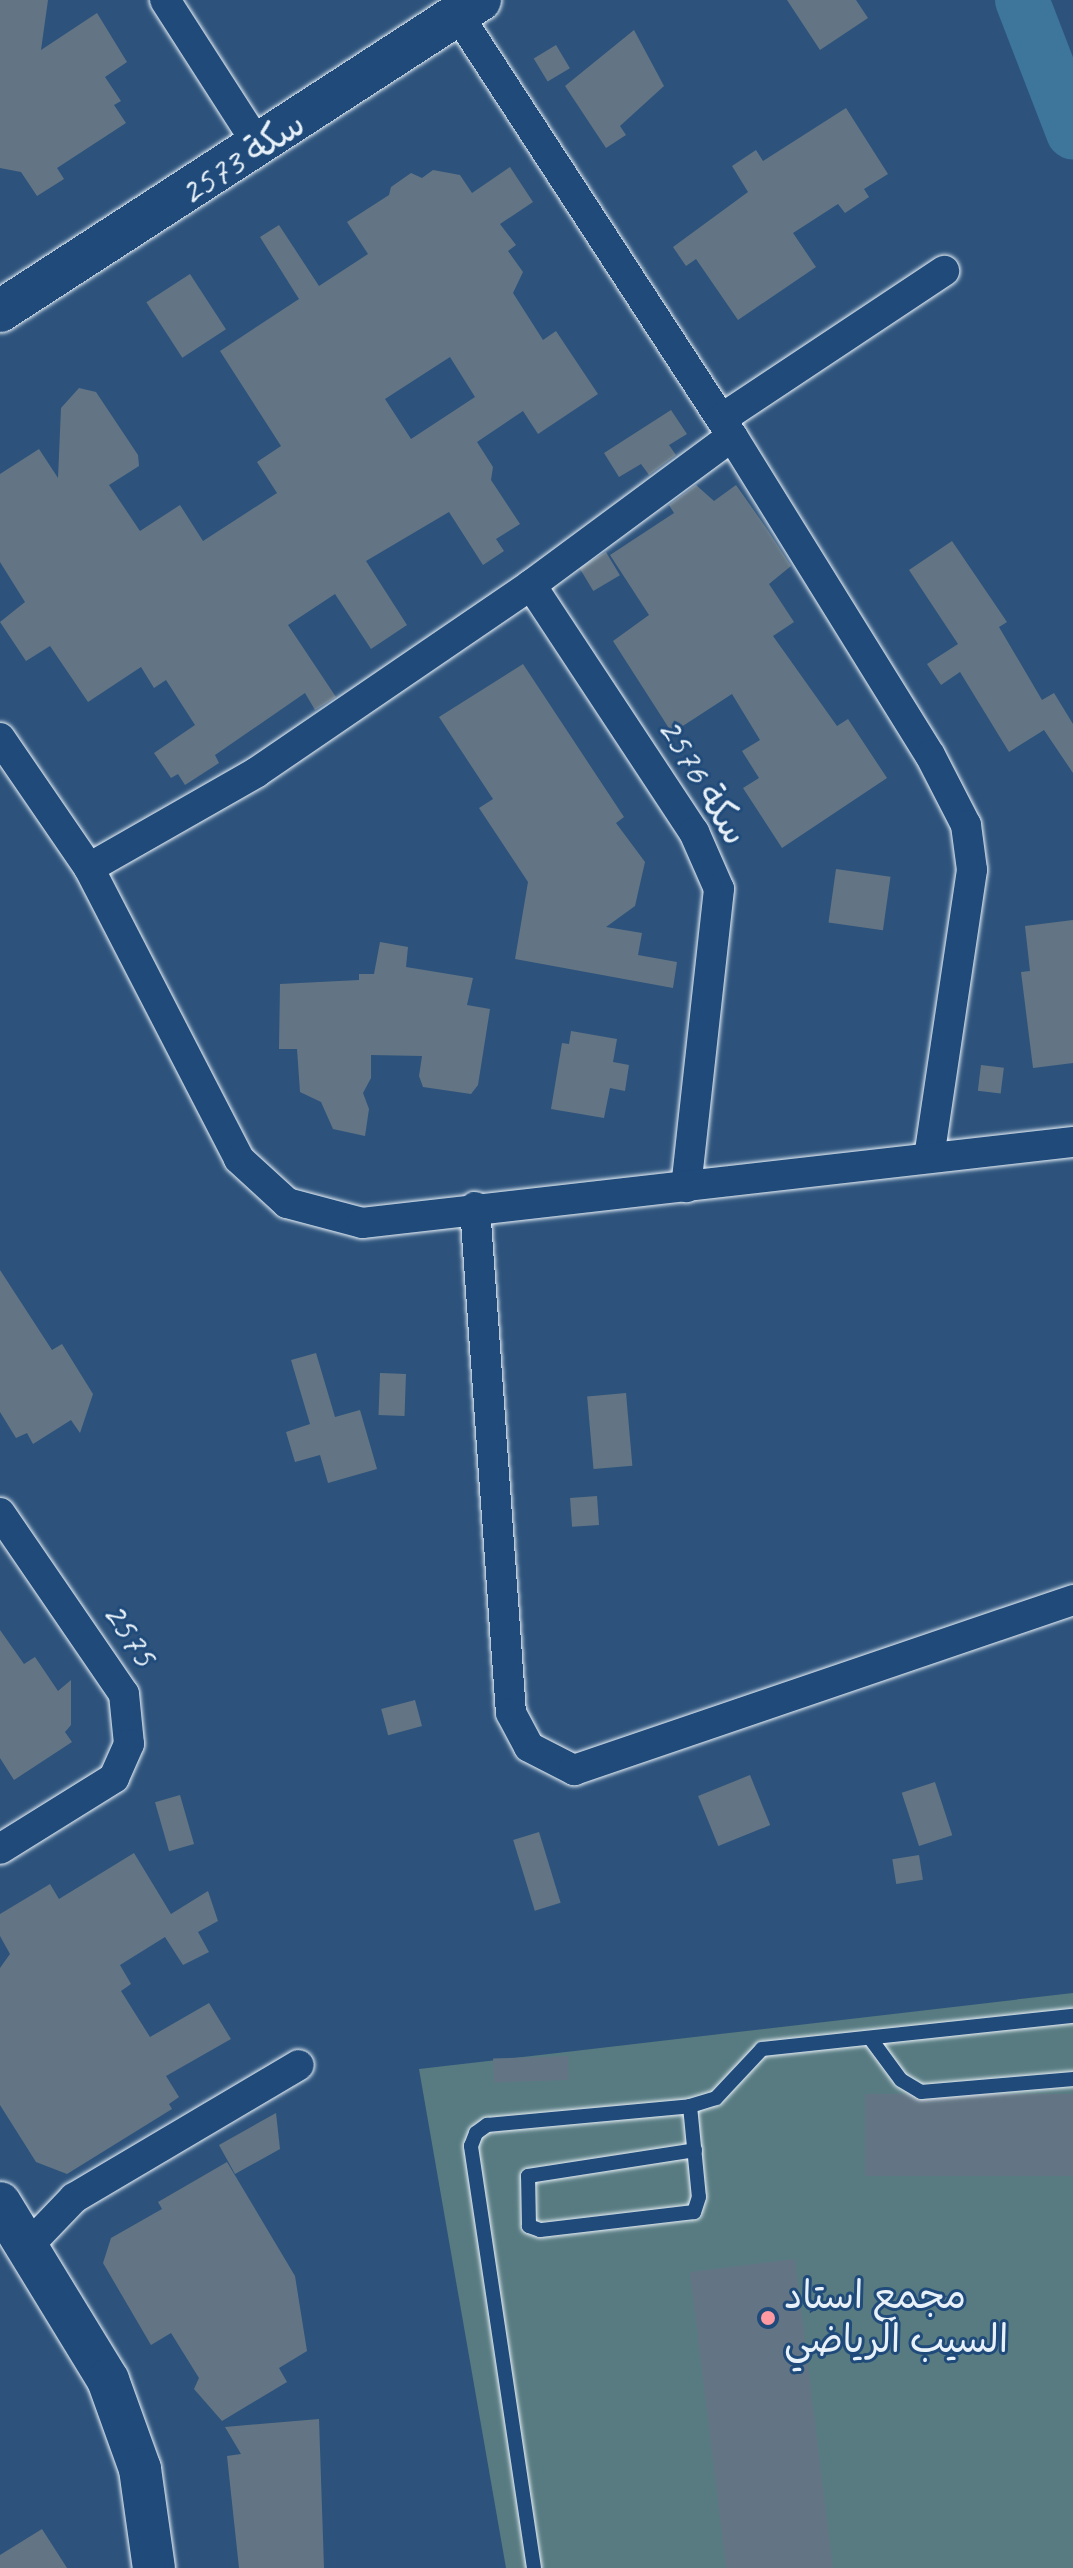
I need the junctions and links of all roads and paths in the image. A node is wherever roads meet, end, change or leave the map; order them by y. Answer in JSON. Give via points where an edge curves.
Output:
{"nodes":[{"id":1,"x":165,"y":0,"type":"edge"},
{"id":2,"x":469,"y":7,"type":"edge"},
{"id":3,"x":260,"y":148,"type":"junction"},
{"id":4,"x":944,"y":271,"type":"dead end"},
{"id":5,"x":0,"y":311,"type":"edge"},
{"id":6,"x":727,"y":428,"type":"junction"},
{"id":7,"x":531,"y":585,"type":"junction"},
{"id":8,"x":0,"y":738,"type":"edge"},
{"id":9,"x":8,"y":769,"type":"edge"},
{"id":10,"x":89,"y":868,"type":"junction"},
{"id":11,"x":1073,"y":1142,"type":"edge"},
{"id":12,"x":929,"y":1157,"type":"junction"},
{"id":13,"x":686,"y":1187,"type":"junction"},
{"id":14,"x":475,"y":1207,"type":"junction"},
{"id":15,"x":0,"y":1513,"type":"edge"},
{"id":16,"x":1073,"y":1600,"type":"edge"},
{"id":17,"x":0,"y":1849,"type":"edge"},
{"id":18,"x":1073,"y":2016,"type":"edge"},
{"id":19,"x":870,"y":2038,"type":"junction"},
{"id":20,"x":299,"y":2065,"type":"dead end"},
{"id":21,"x":1073,"y":2079,"type":"edge"},
{"id":22,"x":690,"y":2106,"type":"junction"},
{"id":23,"x":695,"y":2150,"type":"junction"},
{"id":24,"x":0,"y":2203,"type":"edge"},
{"id":25,"x":27,"y":2247,"type":"junction"},
{"id":26,"x":154,"y":2568,"type":"edge"},
{"id":27,"x":534,"y":2568,"type":"edge"}],
"edges":[{"from":1,"to":3,"type":"street"},
{"from":2,"to":3,"type":"street","name":"سكة 2573"},
{"from":2,"to":6,"type":"street"},
{"from":3,"to":5,"type":"street","name":"سكة 2573"},
{"from":4,"to":6,"type":"street"},
{"from":6,"to":7,"type":"street"},
{"from":6,"to":12,"type":"street","via":[[930,755],[966,825],[972,870]]},
{"from":7,"to":10,"type":"street","via":[[257,772]]},
{"from":7,"to":13,"type":"street","name":"سكة 2576","via":[[694,832],[719,889]]},
{"from":8,"to":9,"type":"street"},
{"from":9,"to":10,"type":"street"},
{"from":10,"to":14,"type":"street","via":[[239,1159],[287,1203],[362,1223]]},
{"from":11,"to":12,"type":"street"},
{"from":12,"to":13,"type":"street"},
{"from":13,"to":14,"type":"street"},
{"from":14,"to":16,"type":"street","via":[[511,1713],[529,1747],[574,1770]]},
{"from":15,"to":17,"type":"street","name":"2575","via":[[124,1694],[129,1744],[114,1778]]},
{"from":18,"to":19,"type":"lane"},
{"from":19,"to":21,"type":"lane","via":[[901,2080],[921,2092]]},
{"from":19,"to":22,"type":"lane","via":[[762,2049],[716,2098]]},
{"from":20,"to":25,"type":"street","via":[[74,2198]]},
{"from":22,"to":23,"type":"lane"},
{"from":22,"to":27,"type":"lane","via":[[487,2125],[471,2146]]},
{"from":23,"to":23,"type":"lane","via":[[699,2197],[694,2212],[540,2230],[529,2226],[528,2176]]},
{"from":24,"to":25,"type":"street"},
{"from":25,"to":26,"type":"street","via":[[108,2380],[140,2469]]}]}
